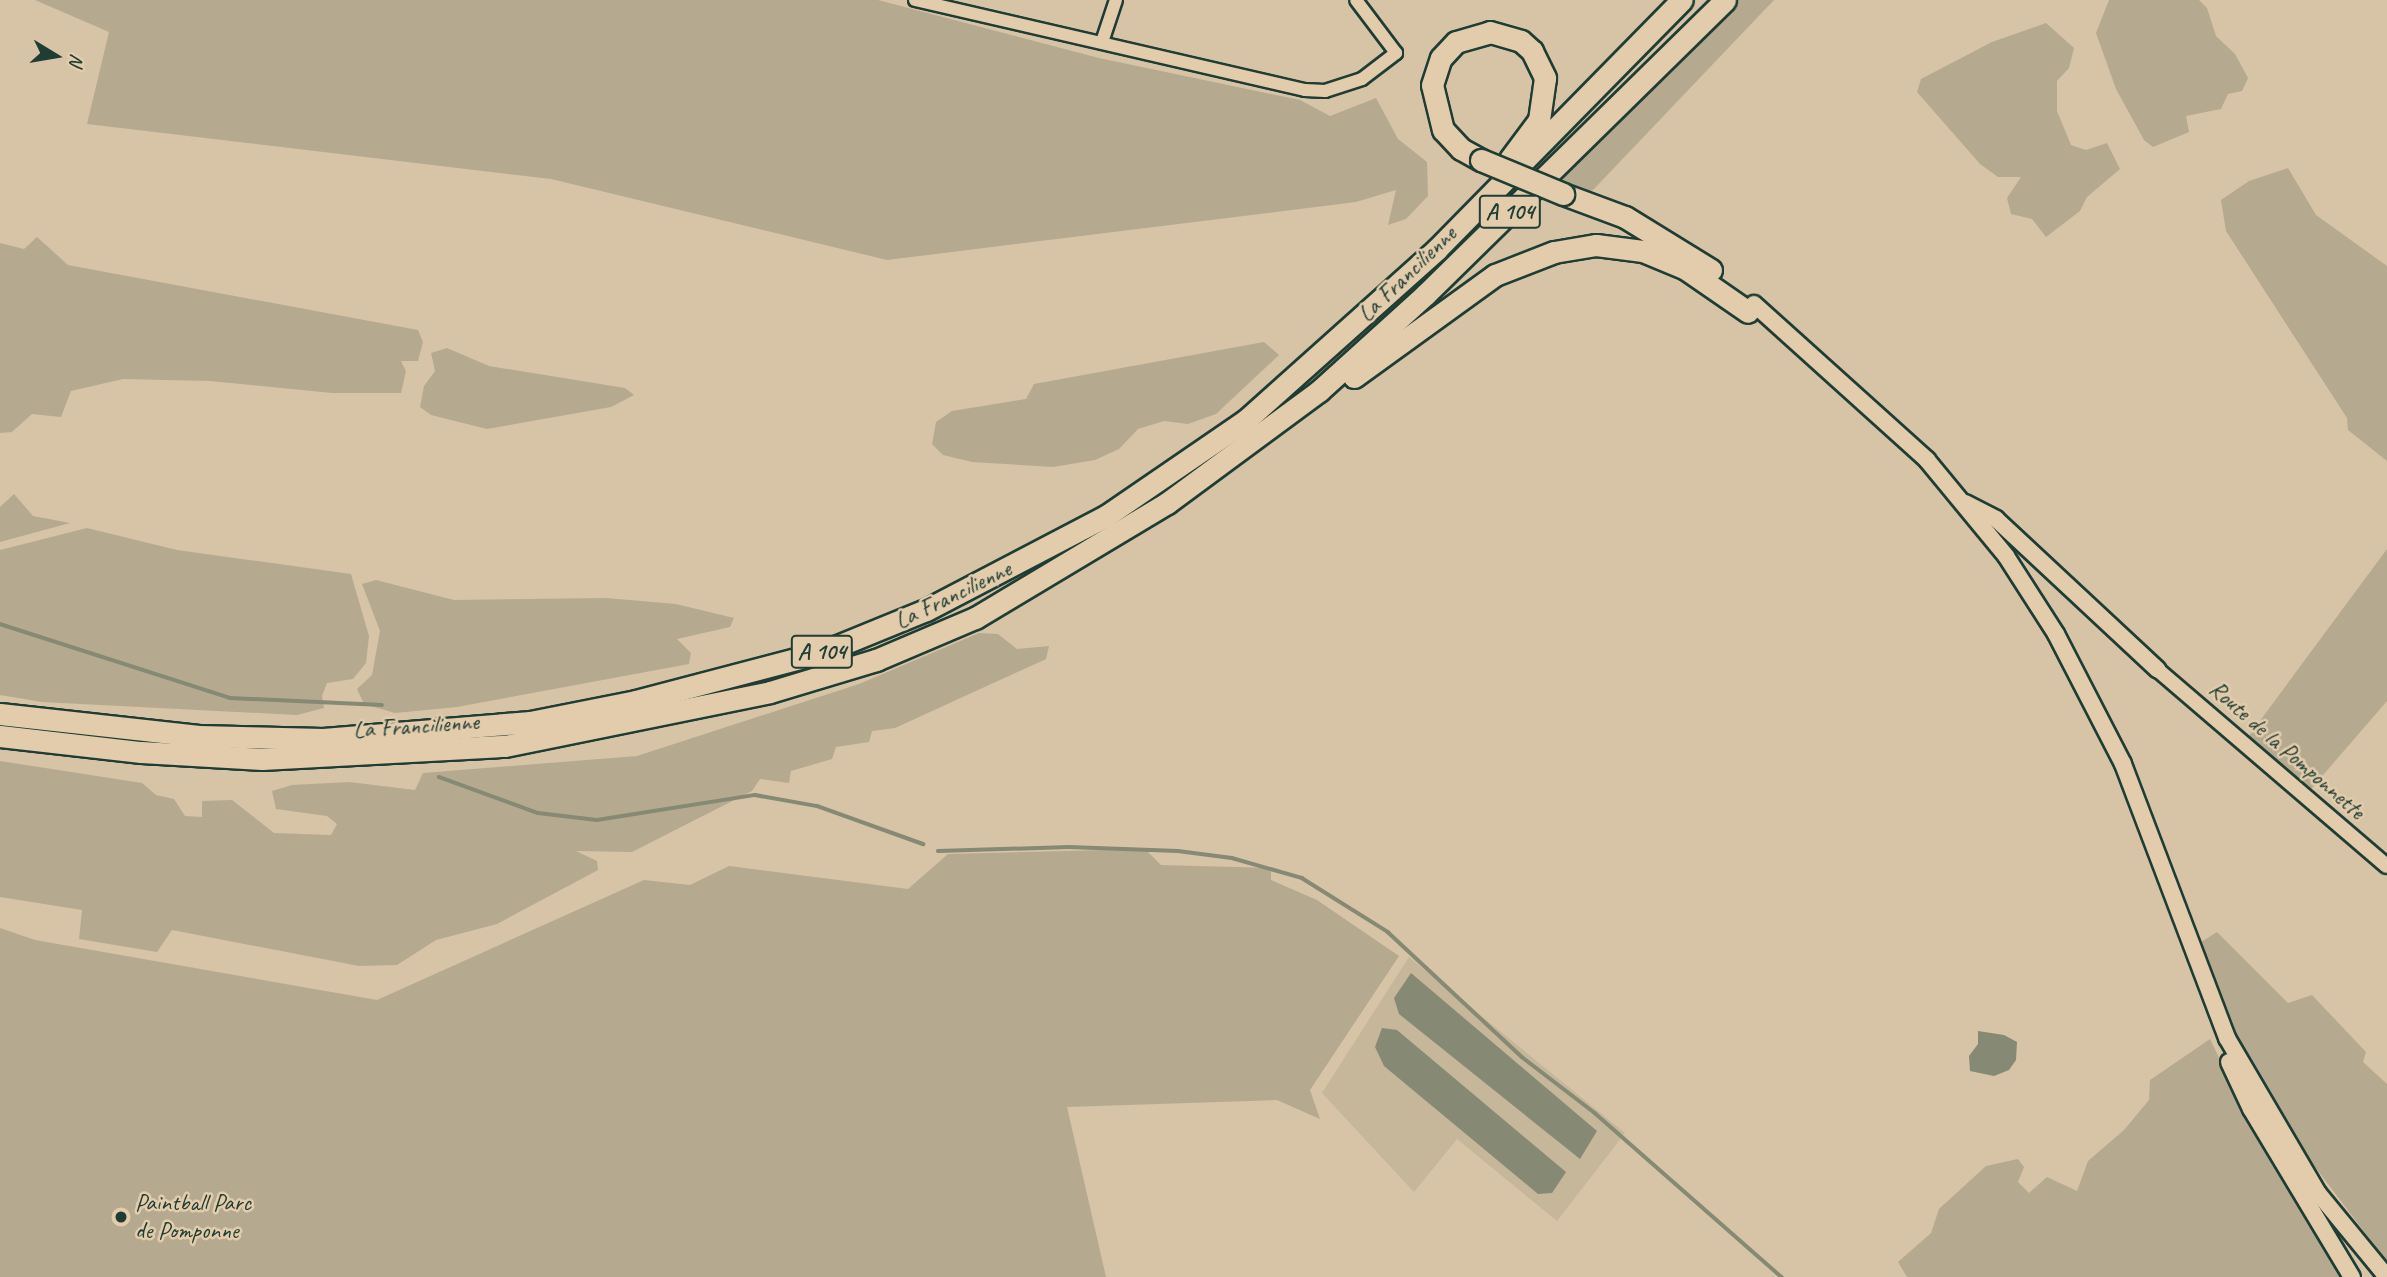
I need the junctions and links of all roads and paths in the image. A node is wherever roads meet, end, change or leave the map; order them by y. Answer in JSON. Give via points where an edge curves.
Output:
{"nodes":[{"id":1,"x":915,"y":0,"type":"edge"},
{"id":2,"x":1116,"y":0,"type":"edge"},
{"id":3,"x":1356,"y":0,"type":"edge"},
{"id":4,"x":1682,"y":0,"type":"edge"},
{"id":5,"x":1725,"y":0,"type":"edge"},
{"id":6,"x":1102,"y":42,"type":"junction"},
{"id":7,"x":1502,"y":186,"type":"junction"},
{"id":8,"x":1751,"y":308,"type":"junction"},
{"id":9,"x":1286,"y":416,"type":"junction"},
{"id":10,"x":1965,"y":503,"type":"junction"},
{"id":11,"x":2031,"y":595,"type":"junction"},
{"id":12,"x":2158,"y":670,"type":"joint"},
{"id":13,"x":0,"y":714,"type":"edge"},
{"id":14,"x":0,"y":736,"type":"edge"},
{"id":15,"x":2387,"y":866,"type":"edge"},
{"id":16,"x":2200,"y":973,"type":"junction"},
{"id":17,"x":2352,"y":1277,"type":"edge"},
{"id":18,"x":2387,"y":1277,"type":"edge"}],
"edges":[{"from":1,"to":6,"type":"street"},
{"from":2,"to":6,"type":"street"},
{"from":3,"to":6,"type":"street","via":[[1396,53],[1344,87],[1305,90]]},
{"from":4,"to":7,"type":"highway","name":"La Francilienne","number":"A 104"},
{"from":5,"to":9,"type":"highway","name":"La Francilienne","number":"A 104","via":[[1393,325]]},
{"from":7,"to":8,"type":"highway","bridge":true,"via":[[1509,161],[1539,120],[1545,78],[1532,51],[1499,32],[1477,33],[1456,42],[1433,76],[1433,103],[1443,130],[1461,149],[1481,160],[1563,194],[1654,232]]},
{"from":7,"to":13,"type":"highway","name":"La Francilienne","number":"A 104","via":[[1317,359],[1246,420],[1168,476],[1016,565],[926,610],[823,652],[636,701],[530,722],[391,736],[199,736]]},
{"from":8,"to":9,"type":"highway","via":[[1686,268],[1643,251],[1596,245],[1554,252],[1495,275],[1307,413]]},
{"from":8,"to":10,"type":"main road","via":[[1888,423]]},
{"from":8,"to":11,"type":"main road","via":[[1918,465]]},
{"from":9,"to":14,"type":"highway","name":"La Francilienne","number":"A 104","via":[[1167,503],[975,618],[876,660],[771,692],[532,741],[322,759],[196,757]]},
{"from":10,"to":11,"type":"main road"},
{"from":10,"to":12,"type":"main road","via":[[1996,519]]},
{"from":11,"to":16,"type":"main road","via":[[2123,764]]},
{"from":12,"to":15,"type":"street","name":"Route de la Pomponnette"},
{"from":16,"to":17,"type":"main road","via":[[2217,1038],[2251,1109]]},
{"from":16,"to":18,"type":"main road","via":[[2227,1038],[2318,1193]]}]}
